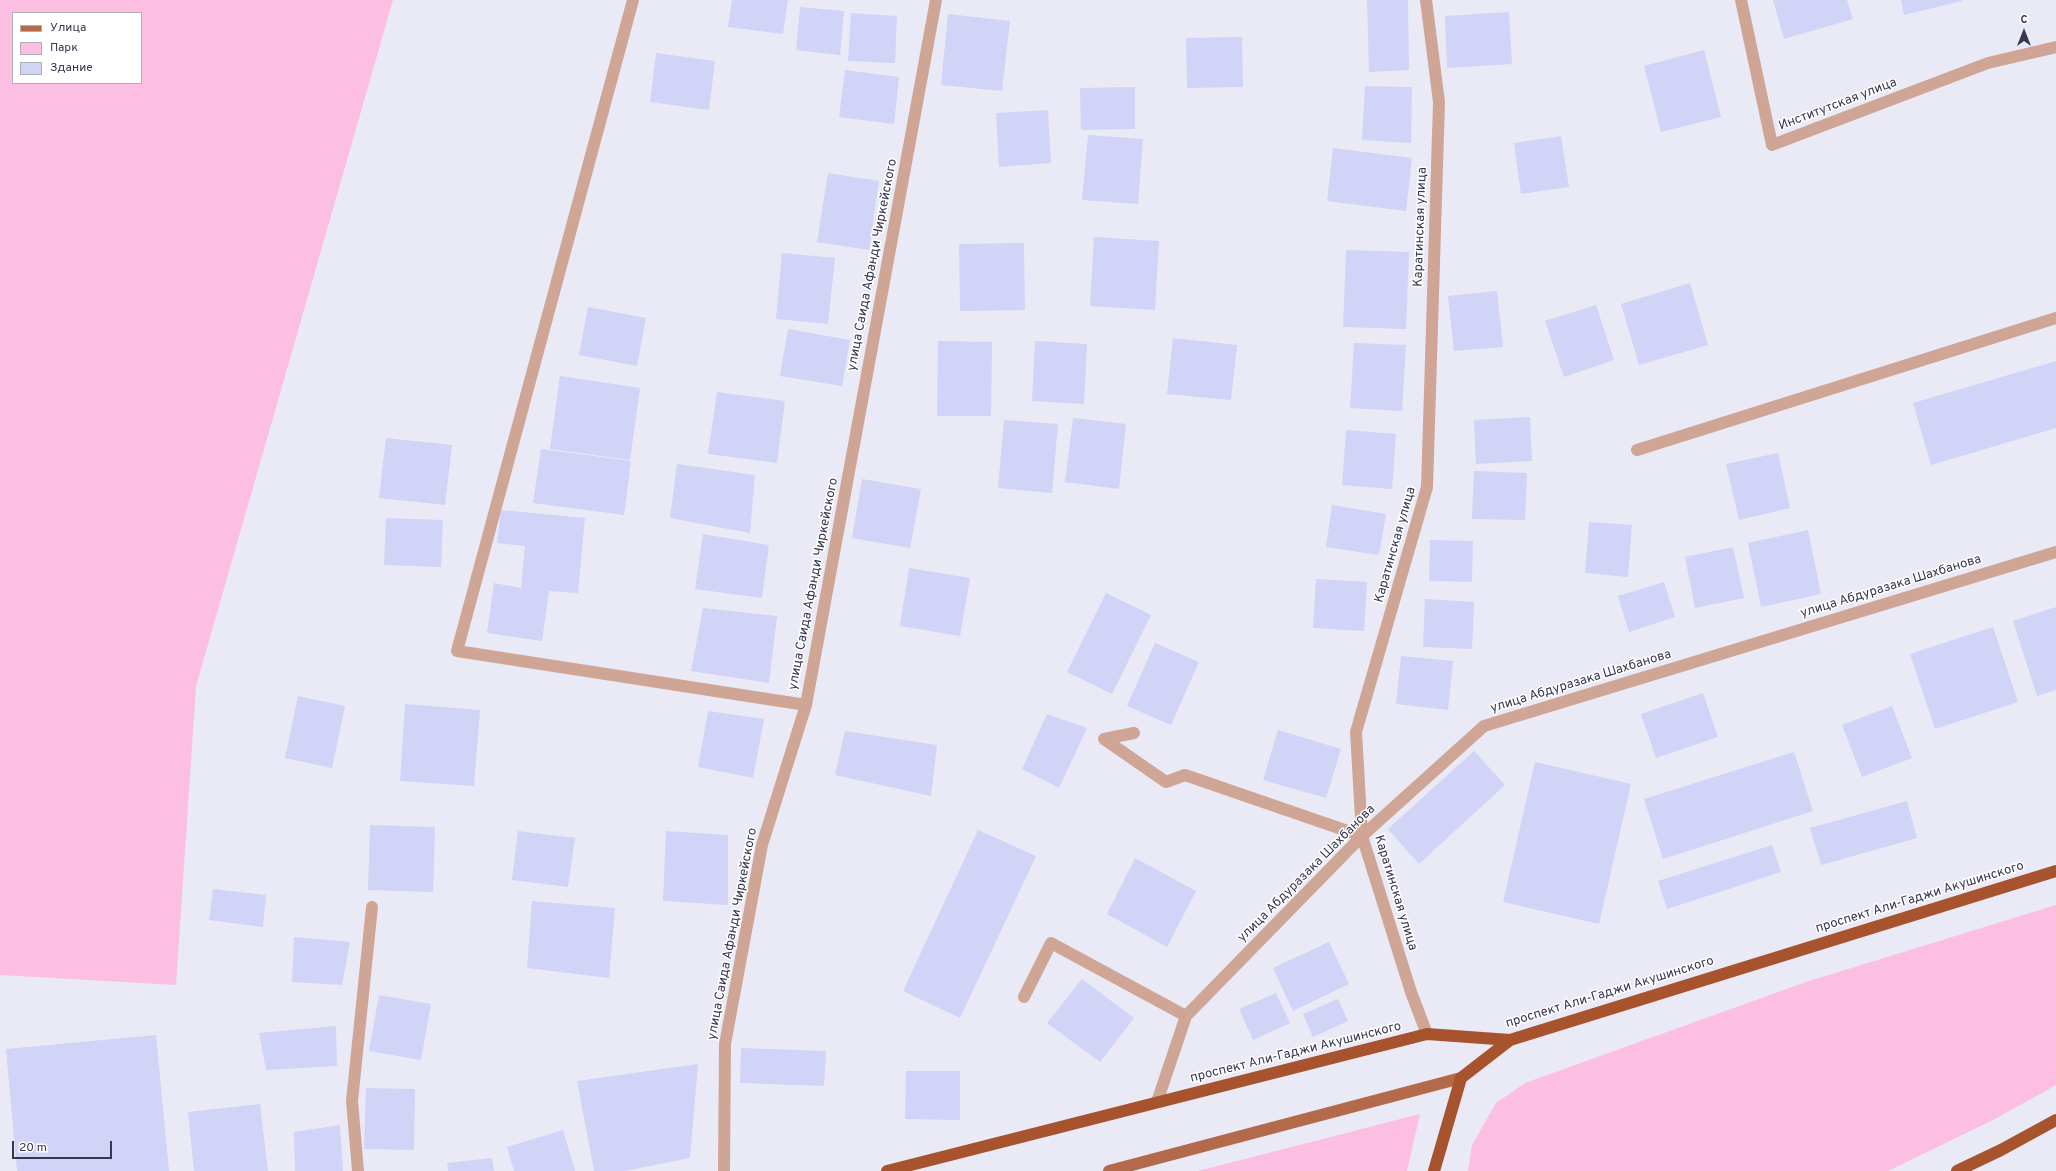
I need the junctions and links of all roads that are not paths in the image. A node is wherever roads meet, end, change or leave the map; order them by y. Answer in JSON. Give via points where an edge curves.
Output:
{"nodes":[{"id":1,"x":633,"y":0,"type":"edge"},
{"id":2,"x":936,"y":0,"type":"edge"},
{"id":3,"x":1426,"y":0,"type":"edge"},
{"id":4,"x":1741,"y":0,"type":"edge"},
{"id":5,"x":2056,"y":47,"type":"edge"},
{"id":6,"x":2056,"y":318,"type":"edge"},
{"id":7,"x":1637,"y":450,"type":"dead end"},
{"id":8,"x":2056,"y":552,"type":"edge"},
{"id":9,"x":806,"y":705,"type":"junction"},
{"id":10,"x":1134,"y":733,"type":"dead end"},
{"id":11,"x":1362,"y":836,"type":"junction"},
{"id":12,"x":2056,"y":871,"type":"edge"},
{"id":13,"x":372,"y":907,"type":"dead end"},
{"id":14,"x":1024,"y":997,"type":"dead end"},
{"id":15,"x":1186,"y":1016,"type":"junction"},
{"id":16,"x":1427,"y":1034,"type":"junction"},
{"id":17,"x":1510,"y":1040,"type":"junction"},
{"id":18,"x":1460,"y":1078,"type":"junction"},
{"id":19,"x":1157,"y":1102,"type":"junction"},
{"id":20,"x":2056,"y":1120,"type":"edge"},
{"id":21,"x":358,"y":1171,"type":"edge"},
{"id":22,"x":724,"y":1171,"type":"edge"},
{"id":23,"x":886,"y":1171,"type":"edge"},
{"id":24,"x":1109,"y":1171,"type":"edge"},
{"id":25,"x":1434,"y":1171,"type":"edge"},
{"id":26,"x":1957,"y":1171,"type":"edge"}],
"edges":[{"from":1,"to":9,"type":"street","via":[[457,651]]},
{"from":2,"to":9,"type":"street","name":"улица Саида Афанди Чиркейского"},
{"from":3,"to":11,"type":"street","name":"Каратинская улица","via":[[1439,102],[1428,487],[1356,732]]},
{"from":4,"to":5,"type":"street","name":"Институтская улица","via":[[1772,145],[1988,63]]},
{"from":6,"to":7,"type":"street"},
{"from":8,"to":11,"type":"street","name":"улица Абдуразака Шахбанова","via":[[1484,726]]},
{"from":9,"to":22,"type":"street","name":"улица Саида Афанди Чиркейского","via":[[762,845],[725,1044]]},
{"from":10,"to":11,"type":"street","via":[[1104,739],[1166,782],[1184,775]]},
{"from":11,"to":15,"type":"street","name":"улица Абдуразака Шахбанова"},
{"from":11,"to":16,"type":"street","name":"Каратинская улица","via":[[1411,992]]},
{"from":12,"to":17,"type":"highway","name":"проспект Али-Гаджи Акушинского"},
{"from":13,"to":21,"type":"street","via":[[352,1101]]},
{"from":14,"to":15,"type":"street","via":[[1051,943]]},
{"from":15,"to":19,"type":"street","name":"улица Абдуразака Шахбанова"},
{"from":16,"to":17,"type":"highway","name":"проспект Али-Гаджи Акушинского"},
{"from":16,"to":19,"type":"highway","name":"проспект Али-Гаджи Акушинского"},
{"from":17,"to":18,"type":"highway"},
{"from":18,"to":24,"type":"main road"},
{"from":18,"to":25,"type":"highway"},
{"from":19,"to":23,"type":"highway","name":"проспект Али-Гаджи Акушинского"},
{"from":20,"to":26,"type":"highway"}]}
